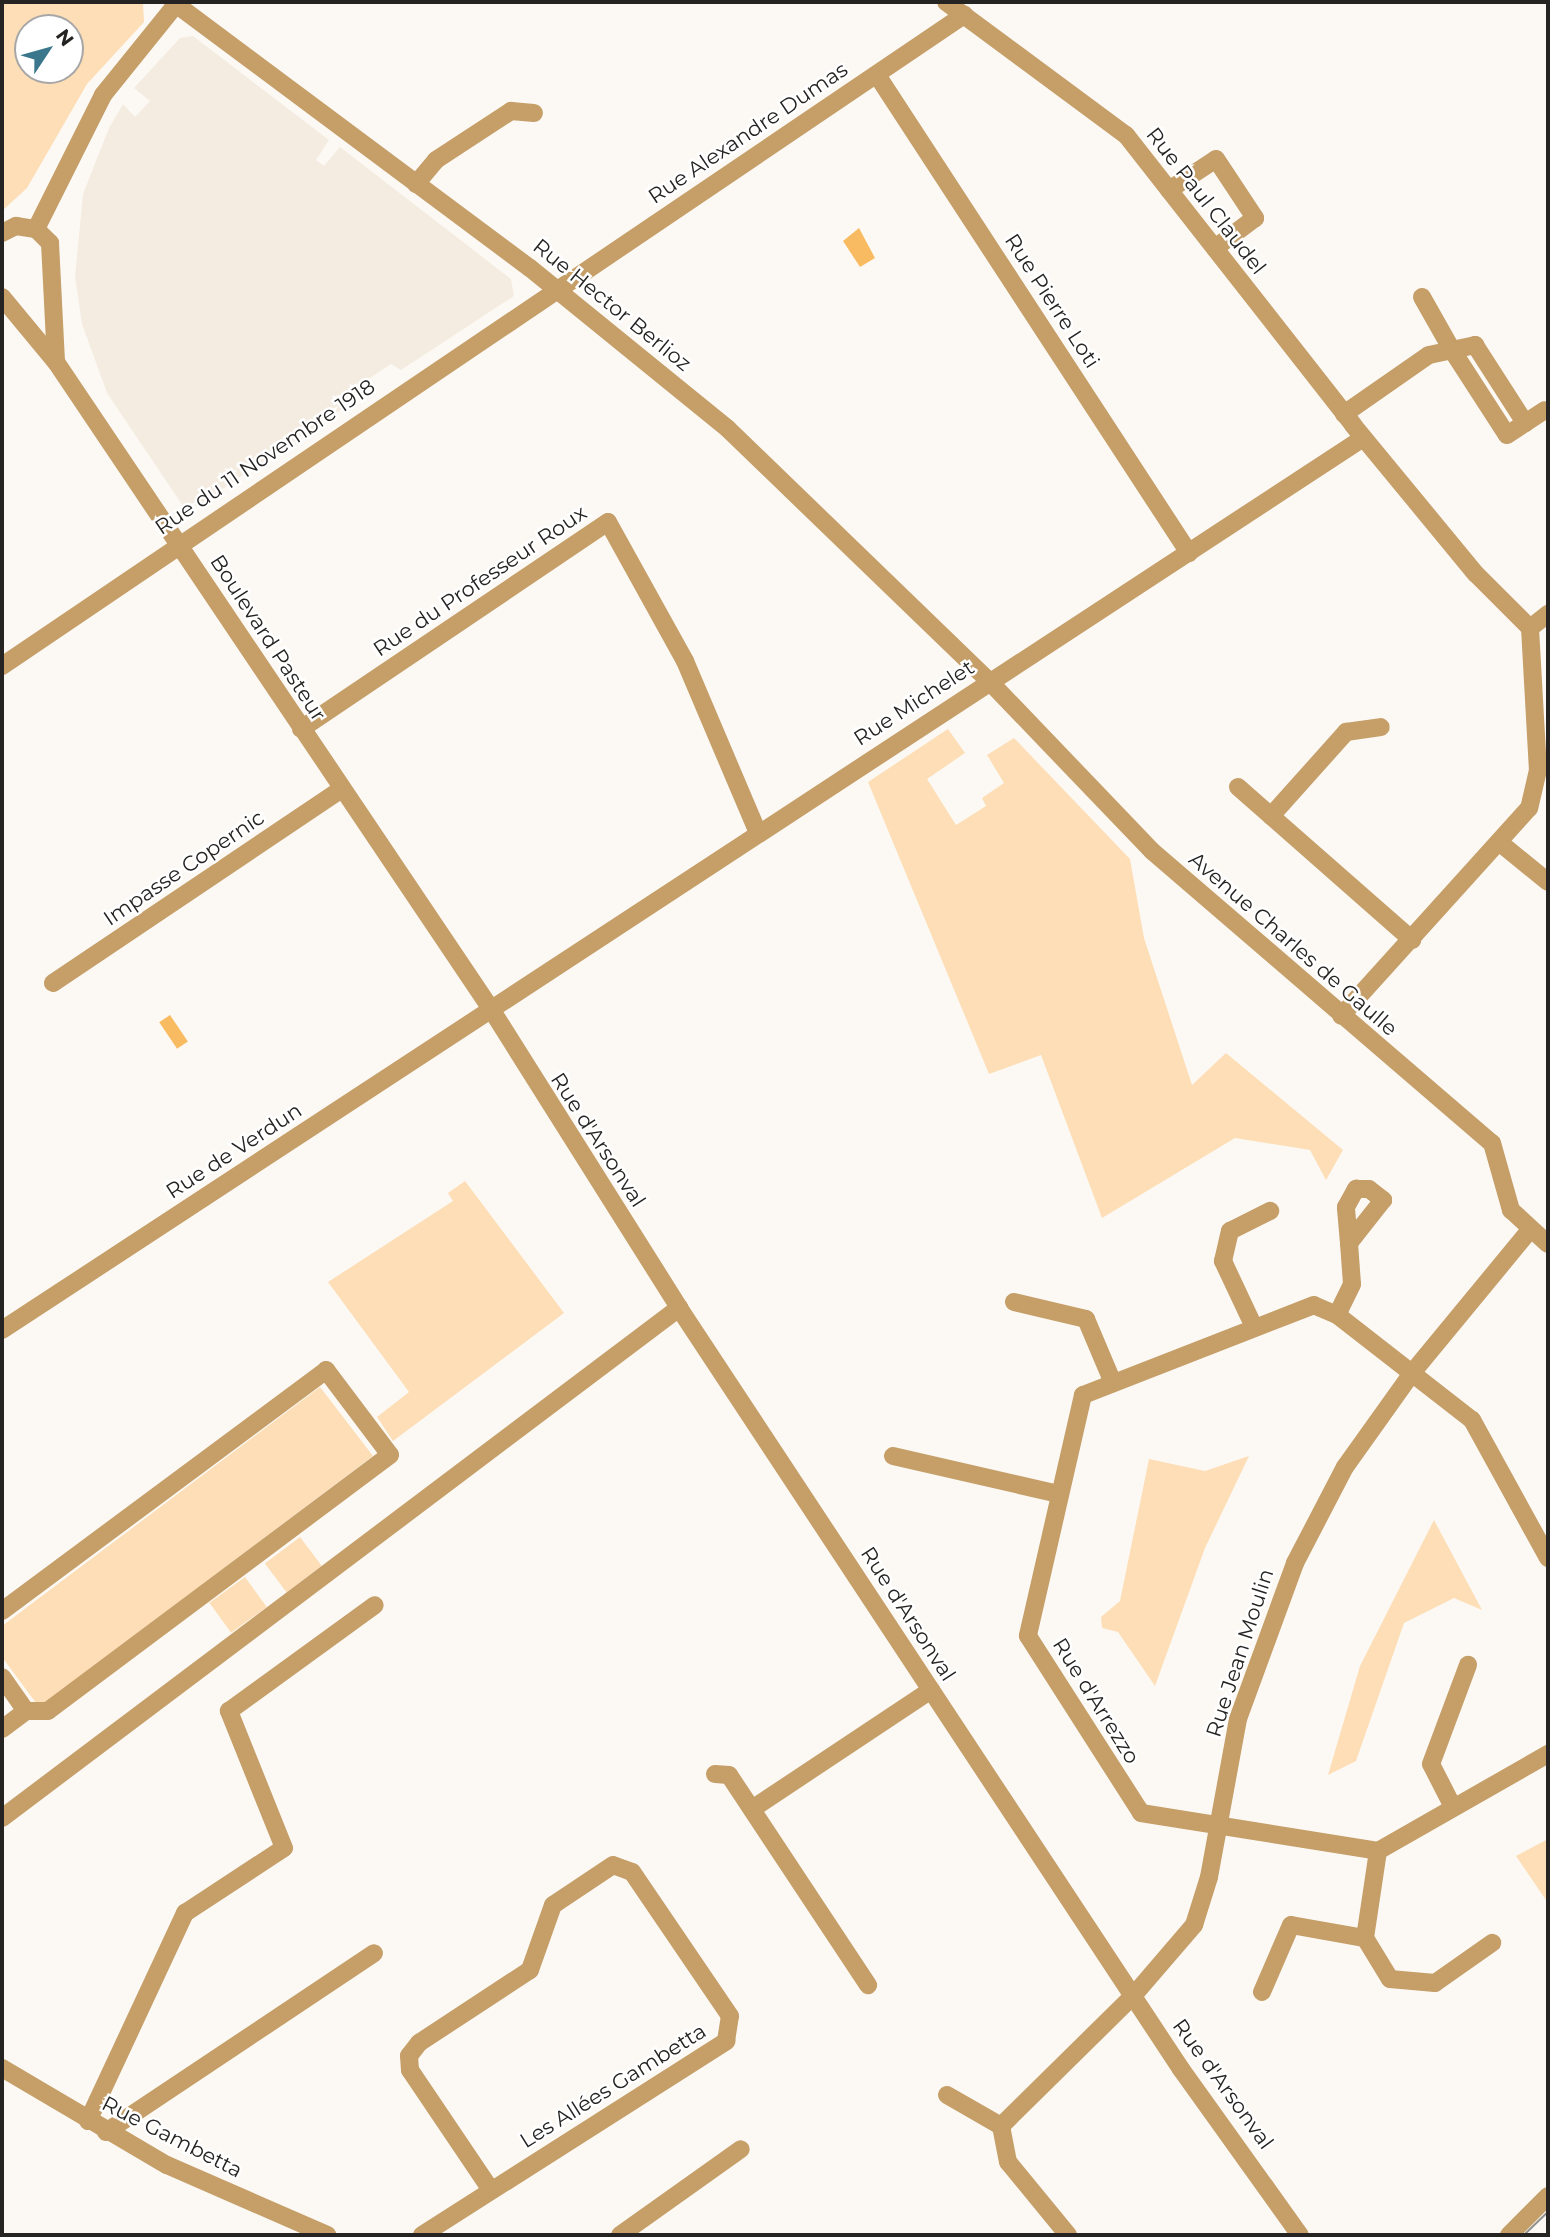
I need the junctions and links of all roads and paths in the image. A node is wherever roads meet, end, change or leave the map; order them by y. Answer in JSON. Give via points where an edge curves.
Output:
{"nodes":[{"id":1,"x":176,"y":2,"type":"edge"},
{"id":2,"x":946,"y":2,"type":"edge"},
{"id":3,"x":964,"y":15,"type":"junction"},
{"id":4,"x":877,"y":75,"type":"junction"},
{"id":5,"x":534,"y":113,"type":"dead end"},
{"id":6,"x":416,"y":184,"type":"junction"},
{"id":7,"x":1169,"y":190,"type":"junction"},
{"id":8,"x":36,"y":229,"type":"junction"},
{"id":9,"x":2,"y":233,"type":"edge"},
{"id":10,"x":1214,"y":248,"type":"junction"},
{"id":11,"x":555,"y":288,"type":"junction"},
{"id":12,"x":1422,"y":296,"type":"dead end"},
{"id":13,"x":2,"y":297,"type":"edge"},
{"id":14,"x":1452,"y":350,"type":"junction"},
{"id":15,"x":56,"y":362,"type":"junction"},
{"id":16,"x":1545,"y":410,"type":"dead end"},
{"id":17,"x":1344,"y":414,"type":"junction"},
{"id":18,"x":1363,"y":438,"type":"junction"},
{"id":19,"x":178,"y":543,"type":"junction"},
{"id":20,"x":1189,"y":553,"type":"junction"},
{"id":21,"x":1548,"y":614,"type":"edge"},
{"id":22,"x":1530,"y":628,"type":"junction"},
{"id":23,"x":2,"y":666,"type":"edge"},
{"id":24,"x":990,"y":682,"type":"junction"},
{"id":25,"x":1381,"y":727,"type":"dead end"},
{"id":26,"x":301,"y":729,"type":"junction"},
{"id":27,"x":1238,"y":787,"type":"dead end"},
{"id":28,"x":340,"y":790,"type":"junction"},
{"id":29,"x":1271,"y":816,"type":"junction"},
{"id":30,"x":757,"y":831,"type":"junction"},
{"id":31,"x":1499,"y":842,"type":"junction"},
{"id":32,"x":1548,"y":882,"type":"edge"},
{"id":33,"x":1412,"y":940,"type":"junction"},
{"id":34,"x":53,"y":983,"type":"dead end"},
{"id":35,"x":491,"y":1009,"type":"junction"},
{"id":36,"x":1341,"y":1016,"type":"junction"},
{"id":37,"x":1270,"y":1211,"type":"dead end"},
{"id":38,"x":1530,"y":1231,"type":"junction"},
{"id":39,"x":1349,"y":1243,"type":"dead end"},
{"id":40,"x":1548,"y":1244,"type":"edge"},
{"id":41,"x":1014,"y":1302,"type":"dead end"},
{"id":42,"x":679,"y":1308,"type":"junction"},
{"id":43,"x":1337,"y":1315,"type":"junction"},
{"id":44,"x":1254,"y":1327,"type":"junction"},
{"id":45,"x":2,"y":1330,"type":"edge"},
{"id":46,"x":1412,"y":1373,"type":"junction"},
{"id":47,"x":1113,"y":1383,"type":"junction"},
{"id":48,"x":893,"y":1457,"type":"dead end"},
{"id":49,"x":1059,"y":1494,"type":"junction"},
{"id":50,"x":1548,"y":1558,"type":"edge"},
{"id":51,"x":375,"y":1605,"type":"dead end"},
{"id":52,"x":2,"y":1611,"type":"edge"},
{"id":53,"x":1468,"y":1665,"type":"dead end"},
{"id":54,"x":2,"y":1677,"type":"edge"},
{"id":55,"x":931,"y":1690,"type":"junction"},
{"id":56,"x":26,"y":1711,"type":"junction"},
{"id":57,"x":2,"y":1729,"type":"edge"},
{"id":58,"x":1548,"y":1754,"type":"edge"},
{"id":59,"x":715,"y":1774,"type":"dead end"},
{"id":60,"x":1453,"y":1807,"type":"junction"},
{"id":61,"x":752,"y":1809,"type":"junction"},
{"id":62,"x":2,"y":1818,"type":"edge"},
{"id":63,"x":1215,"y":1828,"type":"junction"},
{"id":64,"x":1378,"y":1851,"type":"junction"},
{"id":65,"x":1365,"y":1938,"type":"junction"},
{"id":66,"x":1492,"y":1943,"type":"dead end"},
{"id":67,"x":374,"y":1953,"type":"dead end"},
{"id":68,"x":868,"y":1986,"type":"dead end"},
{"id":69,"x":1262,"y":1992,"type":"dead end"},
{"id":70,"x":1133,"y":1996,"type":"junction"},
{"id":71,"x":2,"y":2068,"type":"edge"},
{"id":72,"x":947,"y":2095,"type":"dead end"},
{"id":73,"x":88,"y":2121,"type":"junction"},
{"id":74,"x":1001,"y":2126,"type":"junction"},
{"id":75,"x":106,"y":2132,"type":"junction"},
{"id":76,"x":741,"y":2149,"type":"dead end"},
{"id":77,"x":491,"y":2190,"type":"junction"},
{"id":78,"x":1548,"y":2196,"type":"edge"},
{"id":79,"x":327,"y":2235,"type":"edge"},
{"id":80,"x":422,"y":2235,"type":"edge"},
{"id":81,"x":620,"y":2235,"type":"edge"},
{"id":82,"x":1068,"y":2235,"type":"edge"},
{"id":83,"x":1300,"y":2235,"type":"edge"},
{"id":84,"x":1509,"y":2235,"type":"edge"}],
"edges":[{"from":1,"to":6,"type":"street","name":"Rue Hector Berlioz"},
{"from":1,"to":8,"type":"street","via":[[103,95]]},
{"from":2,"to":3,"type":"street","name":"Rue Paul Claudel"},
{"from":3,"to":4,"type":"street","name":"Rue Alexandre Dumas"},
{"from":3,"to":7,"type":"street","name":"Rue Paul Claudel","via":[[1126,135]]},
{"from":4,"to":11,"type":"street","name":"Rue Alexandre Dumas"},
{"from":4,"to":20,"type":"street","name":"Rue Pierre Loti"},
{"from":5,"to":6,"type":"street","via":[[511,111],[436,160]]},
{"from":6,"to":11,"type":"street","name":"Rue Hector Berlioz"},
{"from":7,"to":10,"type":"street","name":"Rue Paul Claudel"},
{"from":7,"to":10,"type":"street","via":[[1216,159],[1255,218]]},
{"from":8,"to":9,"type":"street","via":[[16,226]]},
{"from":8,"to":15,"type":"street","via":[[50,243]]},
{"from":10,"to":17,"type":"street","name":"Rue Paul Claudel"},
{"from":11,"to":19,"type":"street","name":"Rue du 11 Novembre 1918"},
{"from":11,"to":24,"type":"street","name":"Rue Hector Berlioz","via":[[728,429]]},
{"from":12,"to":14,"type":"street"},
{"from":13,"to":15,"type":"street","name":"Boulevard Pasteur"},
{"from":14,"to":16,"type":"street","via":[[1507,435]]},
{"from":14,"to":17,"type":"street","via":[[1429,355]]},
{"from":15,"to":19,"type":"street","name":"Boulevard Pasteur"},
{"from":17,"to":18,"type":"street","name":"Rue Paul Claudel"},
{"from":18,"to":20,"type":"street","name":"Rue Michelet"},
{"from":18,"to":22,"type":"street","name":"Rue Paul Claudel","via":[[1476,574]]},
{"from":19,"to":23,"type":"street","name":"Rue du 11 Novembre 1918"},
{"from":19,"to":26,"type":"street","name":"Boulevard Pasteur"},
{"from":20,"to":24,"type":"street","name":"Rue Michelet"},
{"from":21,"to":22,"type":"street"},
{"from":22,"to":31,"type":"street","via":[[1538,790]]},
{"from":24,"to":30,"type":"street","name":"Rue Michelet"},
{"from":24,"to":36,"type":"street","name":"Avenue Charles de Gaulle","via":[[1152,851]]},
{"from":25,"to":29,"type":"street","via":[[1346,732]]},
{"from":26,"to":28,"type":"street","name":"Boulevard Pasteur"},
{"from":26,"to":30,"type":"street","name":"Rue du Professeur Roux","via":[[608,522],[685,660]]},
{"from":27,"to":29,"type":"street"},
{"from":28,"to":34,"type":"street","name":"Impasse Copernic"},
{"from":28,"to":35,"type":"street","name":"Boulevard Pasteur"},
{"from":29,"to":33,"type":"street"},
{"from":30,"to":35,"type":"street","name":"Rue Michelet"},
{"from":31,"to":32,"type":"street"},
{"from":31,"to":33,"type":"street"},
{"from":33,"to":36,"type":"street"},
{"from":35,"to":42,"type":"street","name":"Rue d'Arsonval"},
{"from":35,"to":45,"type":"street","name":"Rue de Verdun"},
{"from":36,"to":38,"type":"street","name":"Avenue Charles de Gaulle","via":[[1492,1143],[1511,1210]]},
{"from":37,"to":44,"type":"street","via":[[1230,1231],[1223,1261]]},
{"from":38,"to":40,"type":"street","name":"Avenue Charles de Gaulle"},
{"from":38,"to":46,"type":"street","name":"Rue Jean Moulin"},
{"from":39,"to":43,"type":"street","via":[[1352,1284]]},
{"from":41,"to":47,"type":"street","via":[[1086,1319]]},
{"from":42,"to":55,"type":"street","name":"Rue d'Arsonval"},
{"from":42,"to":62,"type":"street"},
{"from":43,"to":44,"type":"street","name":"Rue d'Arrezzo","via":[[1314,1305]]},
{"from":43,"to":46,"type":"street","name":"Rue d'Arrezzo"},
{"from":44,"to":47,"type":"street","name":"Rue d'Arrezzo"},
{"from":46,"to":50,"type":"street","name":"Rue d'Arrezzo","via":[[1472,1420]]},
{"from":46,"to":63,"type":"street","name":"Rue Jean Moulin","via":[[1345,1467],[1295,1563],[1238,1719]]},
{"from":47,"to":49,"type":"street","name":"Rue d'Arrezzo","via":[[1083,1395]]},
{"from":48,"to":49,"type":"street"},
{"from":49,"to":63,"type":"street","name":"Rue d'Arrezzo","via":[[1028,1636],[1140,1813]]},
{"from":51,"to":73,"type":"street","via":[[229,1711],[284,1848],[185,1913]]},
{"from":52,"to":56,"type":"street","via":[[326,1370],[390,1455],[48,1711]]},
{"from":53,"to":60,"type":"street","via":[[1431,1764]]},
{"from":54,"to":56,"type":"street"},
{"from":55,"to":61,"type":"street"},
{"from":55,"to":70,"type":"street","name":"Rue d'Arsonval"},
{"from":56,"to":57,"type":"street"},
{"from":58,"to":60,"type":"street"},
{"from":59,"to":61,"type":"street","via":[[729,1775]]},
{"from":60,"to":64,"type":"street"},
{"from":61,"to":68,"type":"street"},
{"from":63,"to":64,"type":"street","name":"Rue d'Arrezzo"},
{"from":63,"to":70,"type":"street","name":"Rue Jean Moulin","via":[[1194,1925]]},
{"from":64,"to":65,"type":"street"},
{"from":65,"to":66,"type":"street","via":[[1390,1979],[1435,1983]]},
{"from":65,"to":69,"type":"street","via":[[1291,1925]]},
{"from":67,"to":75,"type":"street"},
{"from":70,"to":74,"type":"street","name":"Rue Jean Moulin"},
{"from":70,"to":83,"type":"street","name":"Rue d'Arsonval"},
{"from":71,"to":73,"type":"street","name":"Rue Gambetta"},
{"from":72,"to":74,"type":"street"},
{"from":73,"to":75,"type":"street","name":"Rue Gambetta"},
{"from":74,"to":82,"type":"street","via":[[1008,2162]]},
{"from":75,"to":79,"type":"street","name":"Rue Gambetta"},
{"from":76,"to":81,"type":"street"},
{"from":77,"to":77,"type":"street","name":"Les Allées Gambetta","via":[[726,2041],[730,2016],[632,1872],[613,1865],[552,1905],[530,1970],[419,2043],[409,2056],[410,2070]]},
{"from":77,"to":80,"type":"street","name":"Les Allées Gambetta"},
{"from":78,"to":84,"type":"street"}]}
